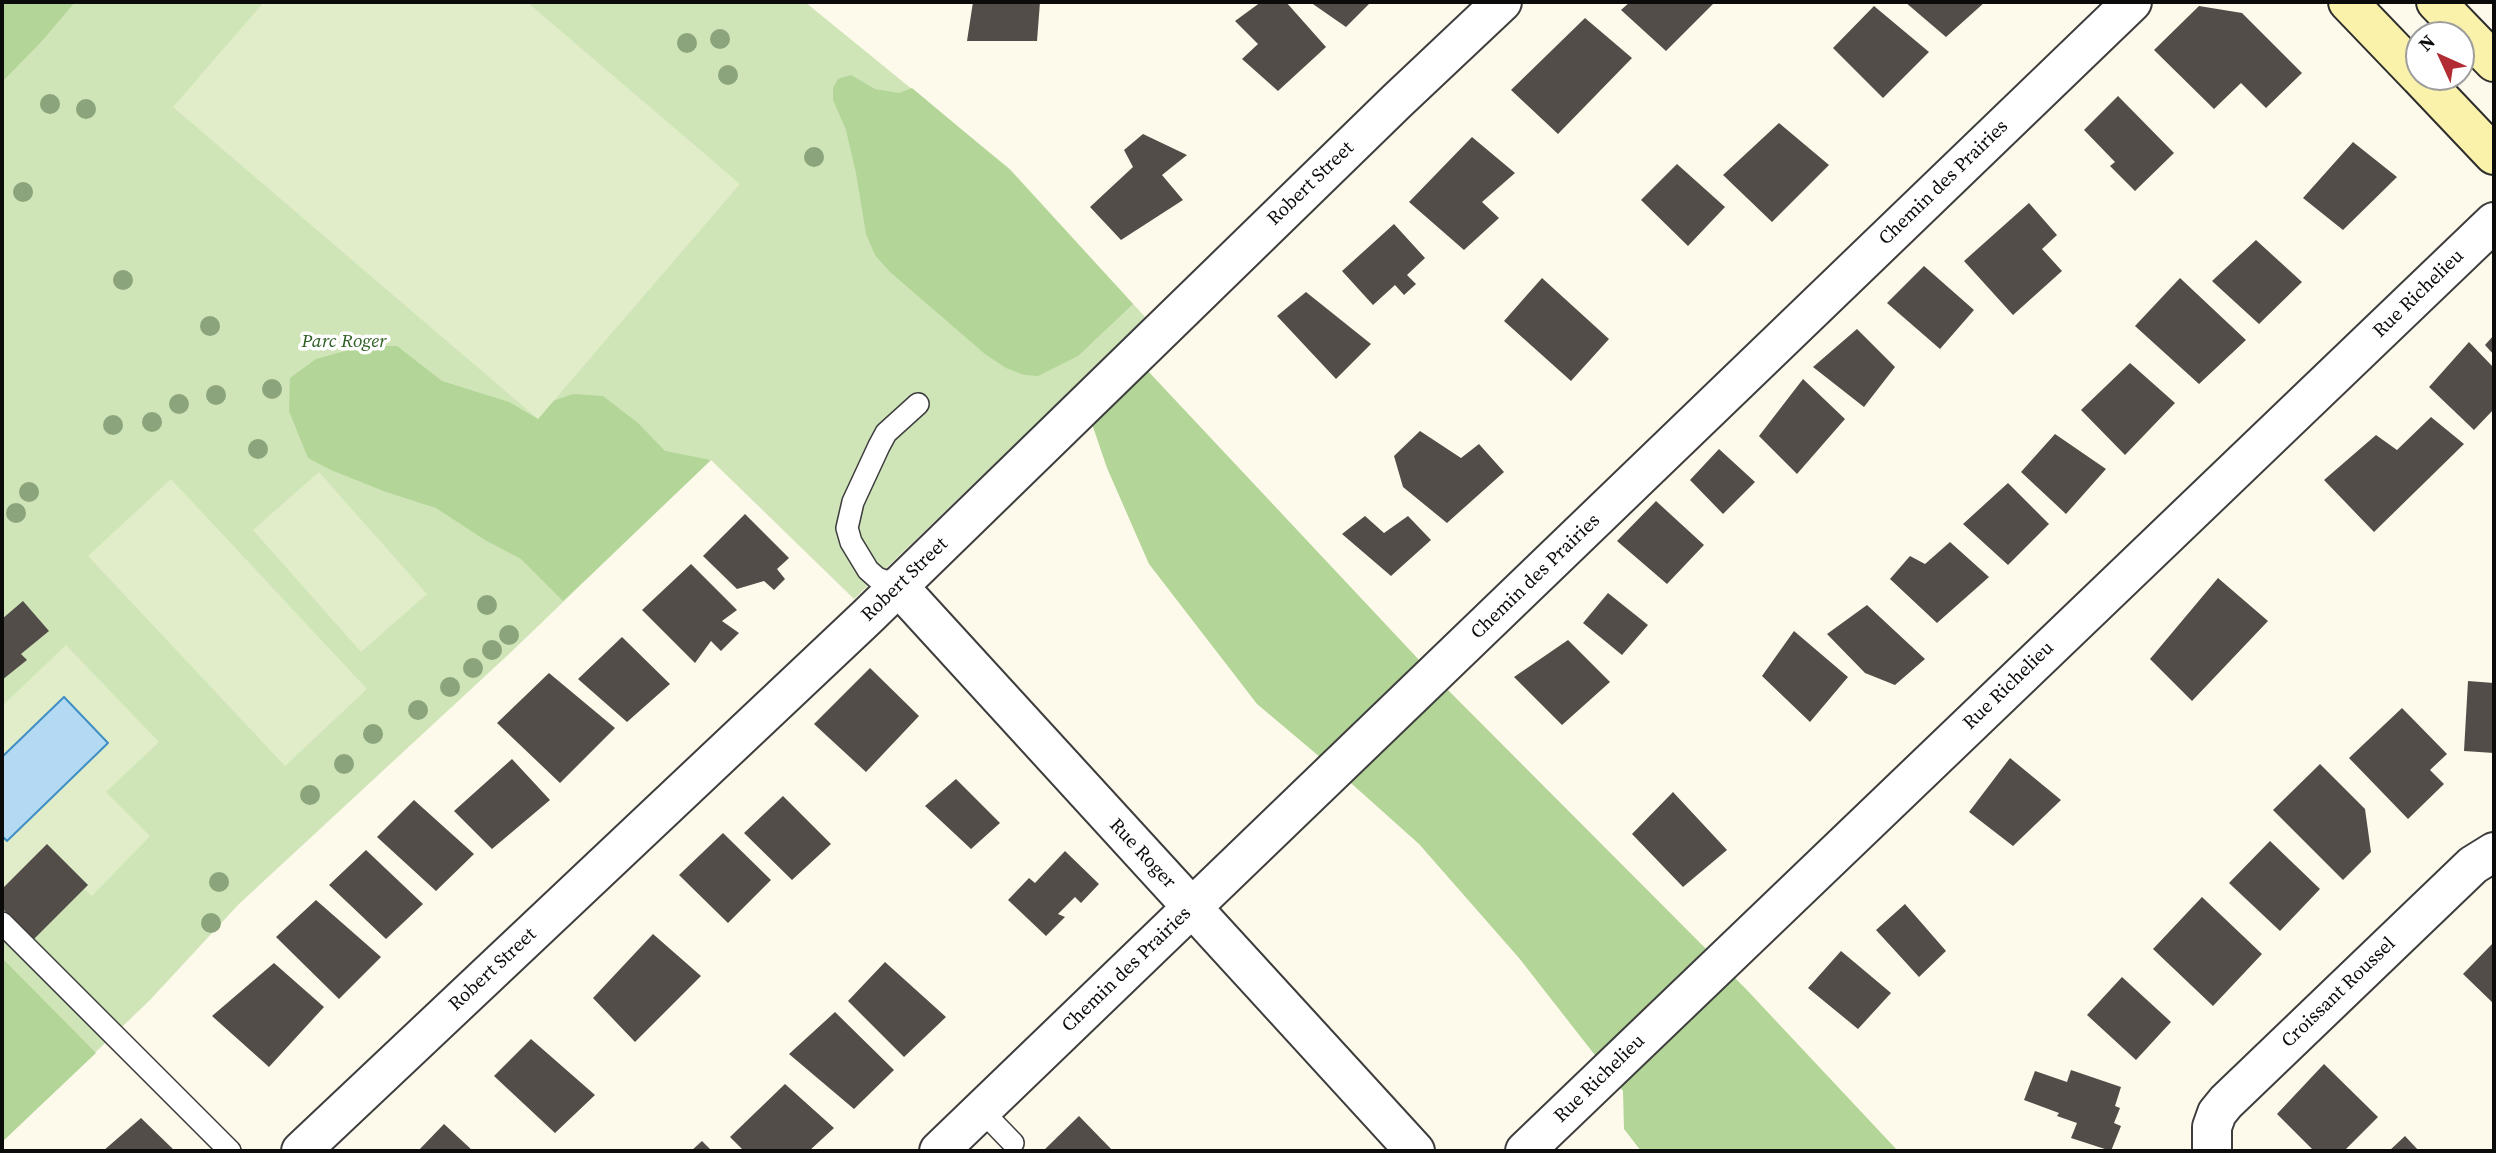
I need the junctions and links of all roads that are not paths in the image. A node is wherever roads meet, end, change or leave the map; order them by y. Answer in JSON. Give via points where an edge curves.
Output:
{"nodes":[{"id":1,"x":1502,"y":2,"type":"edge"},
{"id":2,"x":2132,"y":2,"type":"edge"},
{"id":3,"x":2348,"y":2,"type":"edge"},
{"id":4,"x":2436,"y":2,"type":"edge"},
{"id":5,"x":2405,"y":62,"type":"edge"},
{"id":6,"x":2494,"y":62,"type":"edge"},
{"id":7,"x":2432,"y":91,"type":"edge"},
{"id":8,"x":2494,"y":155,"type":"edge"},
{"id":9,"x":2494,"y":222,"type":"edge"},
{"id":10,"x":918,"y":404,"type":"dead end"},
{"id":11,"x":898,"y":586,"type":"junction"},
{"id":12,"x":2494,"y":852,"type":"edge"},
{"id":13,"x":1191,"y":907,"type":"junction"},
{"id":14,"x":2,"y":923,"type":"edge"},
{"id":15,"x":981,"y":1111,"type":"junction"},
{"id":16,"x":1013,"y":1143,"type":"dead end"},
{"id":17,"x":230,"y":1151,"type":"edge"},
{"id":18,"x":301,"y":1151,"type":"edge"},
{"id":19,"x":939,"y":1151,"type":"edge"},
{"id":20,"x":1415,"y":1151,"type":"edge"},
{"id":21,"x":1525,"y":1151,"type":"edge"},
{"id":22,"x":2212,"y":1151,"type":"edge"}],
"edges":[{"from":1,"to":11,"type":"street","name":"Robert Street"},
{"from":2,"to":13,"type":"street","name":"Chemin des Prairies"},
{"from":3,"to":5,"type":"street"},
{"from":4,"to":6,"type":"street"},
{"from":7,"to":8,"type":"street"},
{"from":9,"to":21,"type":"street","name":"Rue Richelieu"},
{"from":10,"to":11,"type":"lane","via":[[878,446],[853,502],[847,528],[868,570]]},
{"from":11,"to":13,"type":"street","name":"Rue Roger"},
{"from":11,"to":18,"type":"street","name":"Robert Street"},
{"from":12,"to":22,"type":"street","name":"Croissant Roussel","via":[[2473,865],[2226,1102],[2212,1127]]},
{"from":13,"to":15,"type":"street","name":"Chemin des Prairies"},
{"from":13,"to":20,"type":"street","name":"Rue Roger"},
{"from":14,"to":17,"type":"lane"},
{"from":15,"to":16,"type":"lane"},
{"from":15,"to":19,"type":"street","name":"Chemin des Prairies"}]}
